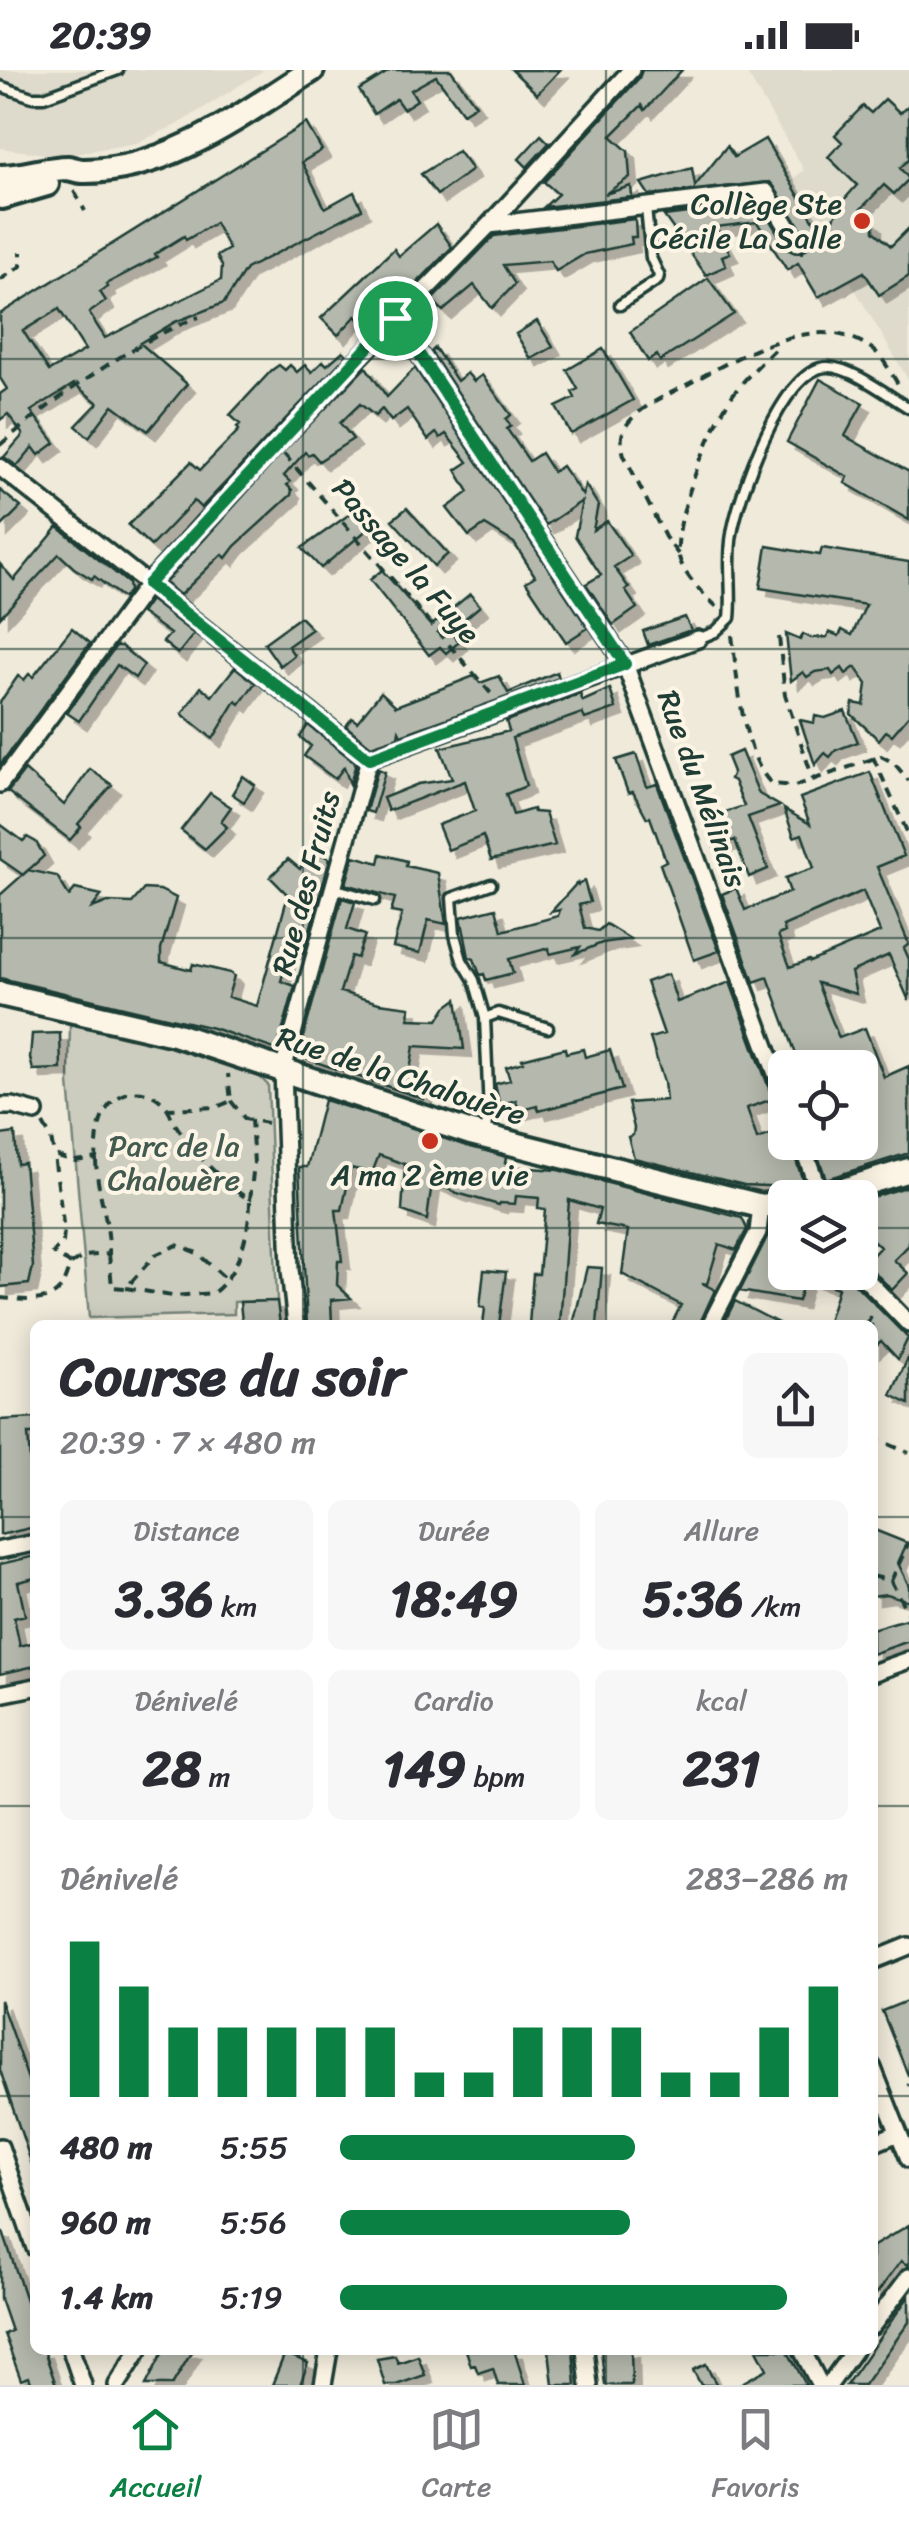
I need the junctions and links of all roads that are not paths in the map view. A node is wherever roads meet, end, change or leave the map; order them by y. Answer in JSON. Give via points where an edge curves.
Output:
{"nodes":[{"id":1,"x":118,"y":70,"type":"edge"},
{"id":2,"x":312,"y":70,"type":"edge"},
{"id":3,"x":631,"y":70,"type":"edge"},
{"id":4,"x":0,"y":86,"type":"edge"},
{"id":5,"x":0,"y":190,"type":"edge"},
{"id":6,"x":645,"y":204,"type":"junction"},
{"id":7,"x":488,"y":225,"type":"junction"},
{"id":8,"x":797,"y":243,"type":"dead end"},
{"id":9,"x":620,"y":305,"type":"dead end"},
{"id":10,"x":395,"y":318,"type":"junction"},
{"id":11,"x":908,"y":403,"type":"edge"},
{"id":12,"x":0,"y":467,"type":"edge"},
{"id":13,"x":148,"y":584,"type":"junction"},
{"id":14,"x":698,"y":639,"type":"joint"},
{"id":15,"x":625,"y":664,"type":"junction"},
{"id":16,"x":369,"y":759,"type":"junction"},
{"id":17,"x":0,"y":784,"type":"edge"},
{"id":18,"x":491,"y":884,"type":"dead end"},
{"id":19,"x":333,"y":888,"type":"junction"},
{"id":20,"x":375,"y":900,"type":"dead end"},
{"id":21,"x":0,"y":994,"type":"edge"},
{"id":22,"x":485,"y":1018,"type":"junction"},
{"id":23,"x":548,"y":1028,"type":"dead end"},
{"id":24,"x":768,"y":1052,"type":"edge"},
{"id":25,"x":283,"y":1070,"type":"junction"},
{"id":26,"x":0,"y":1106,"type":"edge"},
{"id":27,"x":34,"y":1112,"type":"road end"},
{"id":28,"x":484,"y":1136,"type":"junction"},
{"id":29,"x":909,"y":1170,"type":"edge"},
{"id":30,"x":876,"y":1180,"type":"edge"},
{"id":31,"x":768,"y":1203,"type":"edge"},
{"id":32,"x":768,"y":1213,"type":"edge"},
{"id":33,"x":876,"y":1290,"type":"edge"},
{"id":34,"x":295,"y":1320,"type":"edge"},
{"id":35,"x":713,"y":1320,"type":"edge"},
{"id":36,"x":909,"y":1324,"type":"edge"},
{"id":37,"x":30,"y":1544,"type":"edge"},
{"id":38,"x":0,"y":1550,"type":"edge"},
{"id":39,"x":909,"y":1660,"type":"edge"},
{"id":40,"x":878,"y":1671,"type":"edge"},
{"id":41,"x":30,"y":1687,"type":"edge"},
{"id":42,"x":0,"y":1694,"type":"edge"},
{"id":43,"x":909,"y":1946,"type":"edge"},
{"id":44,"x":878,"y":1959,"type":"edge"},
{"id":45,"x":878,"y":2081,"type":"edge"},
{"id":46,"x":898,"y":2132,"type":"junction"},
{"id":47,"x":878,"y":2141,"type":"edge"},
{"id":48,"x":0,"y":2148,"type":"edge"},
{"id":49,"x":909,"y":2159,"type":"edge"},
{"id":50,"x":30,"y":2234,"type":"edge"},
{"id":51,"x":909,"y":2276,"type":"edge"},
{"id":52,"x":878,"y":2318,"type":"edge"},
{"id":53,"x":73,"y":2355,"type":"edge"},
{"id":54,"x":136,"y":2355,"type":"edge"},
{"id":55,"x":327,"y":2355,"type":"edge"},
{"id":56,"x":586,"y":2355,"type":"edge"},
{"id":57,"x":805,"y":2355,"type":"edge"},
{"id":58,"x":850,"y":2355,"type":"edge"},
{"id":59,"x":83,"y":2385,"type":"edge"},
{"id":60,"x":117,"y":2385,"type":"edge"},
{"id":61,"x":323,"y":2385,"type":"edge"},
{"id":62,"x":589,"y":2385,"type":"edge"},
{"id":63,"x":820,"y":2385,"type":"edge"},
{"id":64,"x":829,"y":2385,"type":"edge"}],
"edges":[{"from":1,"to":4,"type":"lane","via":[[44,97]]},
{"from":2,"to":5,"type":"street","via":[[194,142],[75,177],[68,168],[16,177]]},
{"from":3,"to":7,"type":"street"},
{"from":6,"to":7,"type":"street"},
{"from":6,"to":8,"type":"street","via":[[766,192]]},
{"from":6,"to":9,"type":"lane","via":[[658,280]]},
{"from":7,"to":10,"type":"street"},
{"from":10,"to":13,"type":"street"},
{"from":10,"to":15,"type":"street","name":"Rue du Mélinais"},
{"from":11,"to":14,"type":"lane","via":[[833,367],[817,369],[796,387],[760,446],[730,538],[730,618]]},
{"from":12,"to":13,"type":"street"},
{"from":13,"to":16,"type":"street"},
{"from":13,"to":17,"type":"street"},
{"from":14,"to":15,"type":"street","name":"Rue des Fruits"},
{"from":15,"to":16,"type":"street","name":"Rue des Fruits"},
{"from":15,"to":24,"type":"street","name":"Rue du Mélinais"},
{"from":16,"to":19,"type":"street","name":"Rue des Fruits"},
{"from":18,"to":22,"type":"lane","via":[[452,898],[455,935]]},
{"from":19,"to":20,"type":"lane"},
{"from":19,"to":25,"type":"street","name":"Rue des Fruits"},
{"from":21,"to":25,"type":"street","name":"Rue de la Chalouère","via":[[174,1034]]},
{"from":22,"to":23,"type":"lane","via":[[498,1014]]},
{"from":22,"to":28,"type":"lane"},
{"from":25,"to":28,"type":"street","name":"Rue de la Chalouère"},
{"from":25,"to":34,"type":"street","name":"Rue des Fruits"},
{"from":26,"to":27,"type":"street"},
{"from":28,"to":31,"type":"street","name":"Rue de la Chalouère"},
{"from":29,"to":30,"type":"street"},
{"from":32,"to":35,"type":"street"},
{"from":33,"to":36,"type":"street"},
{"from":37,"to":38,"type":"street"},
{"from":39,"to":40,"type":"street"},
{"from":41,"to":42,"type":"street"},
{"from":43,"to":44,"type":"street"},
{"from":45,"to":46,"type":"street"},
{"from":46,"to":47,"type":"street"},
{"from":46,"to":49,"type":"street"},
{"from":48,"to":50,"type":"street"},
{"from":51,"to":52,"type":"street"},
{"from":53,"to":59,"type":"street"},
{"from":54,"to":60,"type":"street"},
{"from":55,"to":61,"type":"street"},
{"from":56,"to":62,"type":"street"},
{"from":57,"to":63,"type":"street"},
{"from":58,"to":64,"type":"street"}]}
